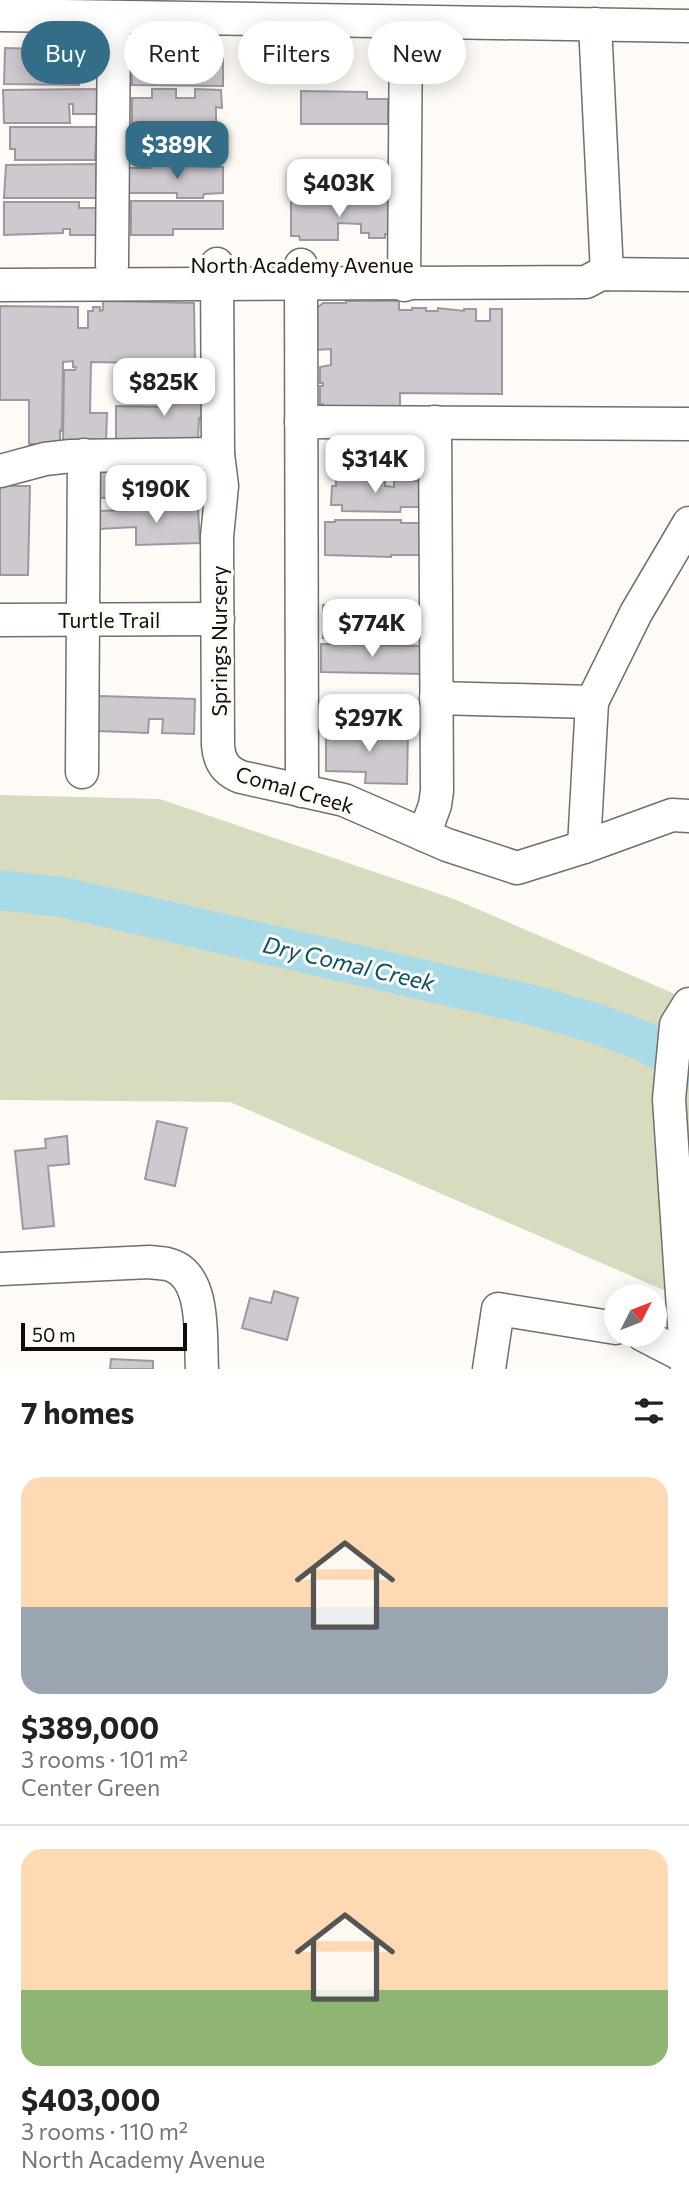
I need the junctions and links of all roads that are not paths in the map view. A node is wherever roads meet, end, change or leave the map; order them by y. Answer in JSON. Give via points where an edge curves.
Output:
{"nodes":[{"id":1,"x":473,"y":11,"type":"edge"},
{"id":2,"x":0,"y":15,"type":"edge"},
{"id":3,"x":114,"y":18,"type":"junction"},
{"id":4,"x":368,"y":21,"type":"edge"},
{"id":5,"x":411,"y":21,"type":"edge"},
{"id":6,"x":595,"y":24,"type":"junction"},
{"id":7,"x":689,"y":26,"type":"edge"},
{"id":8,"x":405,"y":84,"type":"edge"},
{"id":9,"x":0,"y":264,"type":"edge"},
{"id":10,"x":112,"y":265,"type":"junction"},
{"id":11,"x":217,"y":274,"type":"junction"},
{"id":12,"x":301,"y":274,"type":"junction"},
{"id":13,"x":404,"y":274,"type":"junction"},
{"id":14,"x":604,"y":274,"type":"junction"},
{"id":15,"x":689,"y":275,"type":"edge"},
{"id":16,"x":0,"y":285,"type":"edge"},
{"id":17,"x":301,"y":422,"type":"junction"},
{"id":18,"x":435,"y":422,"type":"junction"},
{"id":19,"x":689,"y":424,"type":"edge"},
{"id":20,"x":218,"y":454,"type":"junction"},
{"id":21,"x":84,"y":455,"type":"junction"},
{"id":22,"x":0,"y":471,"type":"edge"},
{"id":23,"x":689,"y":523,"type":"edge"},
{"id":24,"x":218,"y":619,"type":"junction"},
{"id":25,"x":0,"y":620,"type":"edge"},
{"id":26,"x":83,"y":620,"type":"junction"},
{"id":27,"x":436,"y":698,"type":"junction"},
{"id":28,"x":592,"y":702,"type":"junction"},
{"id":29,"x":223,"y":765,"type":"joint"},
{"id":30,"x":82,"y":772,"type":"dead end"},
{"id":31,"x":302,"y":791,"type":"junction"},
{"id":32,"x":689,"y":816,"type":"edge"},
{"id":33,"x":436,"y":840,"type":"junction"},
{"id":34,"x":584,"y":847,"type":"junction"},
{"id":35,"x":689,"y":1004,"type":"edge"},
{"id":36,"x":0,"y":1269,"type":"edge"},
{"id":37,"x":604,"y":1326,"type":"edge"},
{"id":38,"x":663,"y":1348,"type":"edge"},
{"id":39,"x":686,"y":1363,"type":"edge"},
{"id":40,"x":202,"y":1369,"type":"edge"},
{"id":41,"x":489,"y":1369,"type":"edge"}],
"edges":[{"from":1,"to":5,"type":"street"},
{"from":1,"to":6,"type":"street"},
{"from":2,"to":3,"type":"street"},
{"from":3,"to":4,"type":"street"},
{"from":3,"to":10,"type":"street"},
{"from":6,"to":7,"type":"street"},
{"from":6,"to":14,"type":"street"},
{"from":8,"to":13,"type":"street"},
{"from":9,"to":10,"type":"street","name":"North Academy Avenue"},
{"from":10,"to":11,"type":"street","name":"North Academy Avenue"},
{"from":11,"to":12,"type":"street","name":"North Academy Avenue"},
{"from":11,"to":16,"type":"street","name":"North Academy Avenue"},
{"from":11,"to":20,"type":"street","name":"Springs Nursery"},
{"from":12,"to":13,"type":"street","name":"North Academy Avenue"},
{"from":12,"to":17,"type":"street"},
{"from":13,"to":14,"type":"street","name":"North Academy Avenue","via":[[586,282]]},
{"from":14,"to":15,"type":"street","name":"North Academy Avenue"},
{"from":17,"to":18,"type":"street"},
{"from":17,"to":31,"type":"street"},
{"from":18,"to":19,"type":"street"},
{"from":18,"to":27,"type":"street"},
{"from":20,"to":21,"type":"street"},
{"from":20,"to":24,"type":"street","name":"Springs Nursery","via":[[222,486]]},
{"from":21,"to":22,"type":"street"},
{"from":21,"to":26,"type":"street"},
{"from":23,"to":28,"type":"street","via":[[636,613]]},
{"from":24,"to":26,"type":"street","name":"Turtle Trail"},
{"from":24,"to":29,"type":"street","name":"Springs Nursery","via":[[218,745]]},
{"from":25,"to":26,"type":"street","name":"Turtle Trail"},
{"from":26,"to":30,"type":"street"},
{"from":27,"to":28,"type":"street"},
{"from":27,"to":33,"type":"street"},
{"from":28,"to":34,"type":"street"},
{"from":29,"to":31,"type":"street","name":"Comal Creek","via":[[241,777]]},
{"from":31,"to":33,"type":"street","name":"Comal Creek","via":[[344,800]]},
{"from":32,"to":34,"type":"street","name":"Comal Creek","via":[[672,815]]},
{"from":33,"to":34,"type":"street","name":"Comal Creek","via":[[517,868]]},
{"from":35,"to":39,"type":"street","via":[[676,1025],[669,1098]]},
{"from":36,"to":40,"type":"street","via":[[150,1262],[174,1267],[189,1278],[198,1298]]},
{"from":37,"to":41,"type":"street","via":[[498,1309]]},
{"from":38,"to":39,"type":"street"}]}
